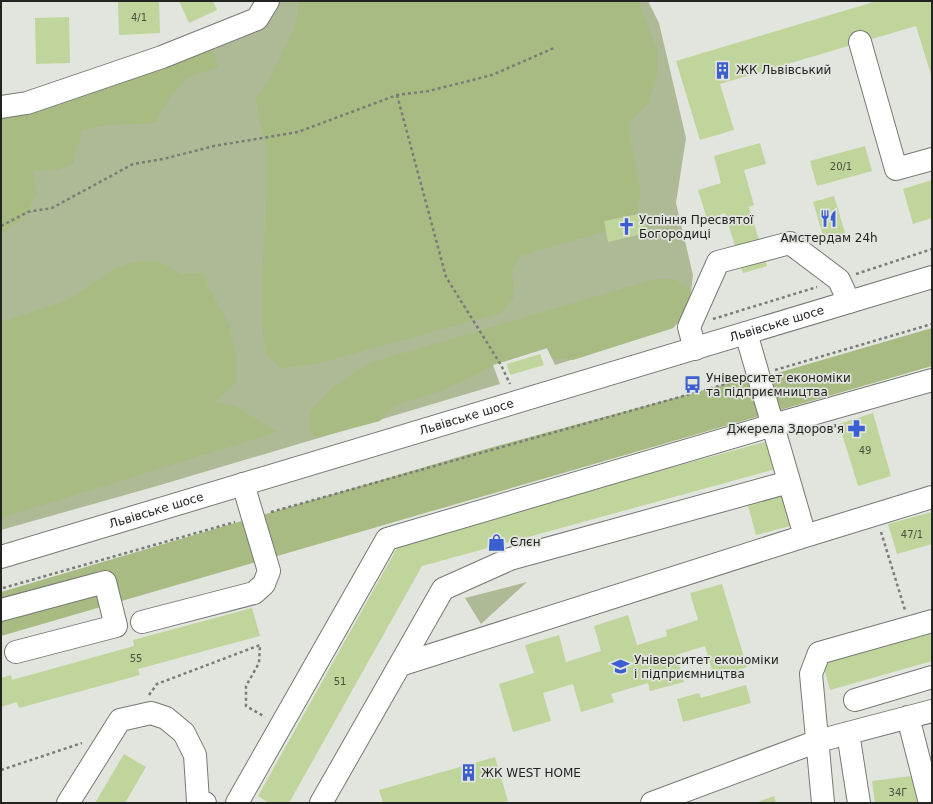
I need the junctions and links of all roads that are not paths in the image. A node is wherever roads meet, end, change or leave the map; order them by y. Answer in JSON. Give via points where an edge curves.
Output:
{"nodes":[{"id":1,"x":268,"y":1,"type":"edge"},
{"id":2,"x":860,"y":42,"type":"dead end"},
{"id":3,"x":1,"y":107,"type":"edge"},
{"id":4,"x":932,"y":159,"type":"edge"},
{"id":5,"x":932,"y":277,"type":"edge"},
{"id":6,"x":848,"y":302,"type":"junction"},
{"id":7,"x":746,"y":333,"type":"junction"},
{"id":8,"x":695,"y":349,"type":"junction"},
{"id":9,"x":932,"y":380,"type":"edge"},
{"id":10,"x":773,"y":425,"type":"junction"},
{"id":11,"x":789,"y":482,"type":"junction"},
{"id":12,"x":243,"y":484,"type":"junction"},
{"id":13,"x":932,"y":497,"type":"edge"},
{"id":14,"x":805,"y":536,"type":"junction"},
{"id":15,"x":1,"y":557,"type":"edge"},
{"id":16,"x":1,"y":610,"type":"edge"},
{"id":17,"x":932,"y":621,"type":"edge"},
{"id":18,"x":142,"y":622,"type":"dead end"},
{"id":19,"x":16,"y":652,"type":"dead end"},
{"id":20,"x":400,"y":665,"type":"junction"},
{"id":21,"x":932,"y":677,"type":"edge"},
{"id":22,"x":854,"y":700,"type":"dead end"},
{"id":23,"x":932,"y":711,"type":"edge"},
{"id":24,"x":908,"y":717,"type":"junction"},
{"id":25,"x":848,"y":733,"type":"junction"},
{"id":26,"x":818,"y":741,"type":"junction"},
{"id":27,"x":68,"y":803,"type":"edge"},
{"id":28,"x":205,"y":803,"type":"edge"},
{"id":29,"x":237,"y":803,"type":"edge"},
{"id":30,"x":321,"y":803,"type":"edge"},
{"id":31,"x":652,"y":803,"type":"edge"},
{"id":32,"x":823,"y":803,"type":"edge"},
{"id":33,"x":859,"y":803,"type":"edge"},
{"id":34,"x":930,"y":803,"type":"edge"}],
"edges":[{"from":1,"to":3,"type":"main road","via":[[257,19],[176,51],[27,103]]},
{"from":2,"to":4,"type":"main road","via":[[896,169]]},
{"from":5,"to":6,"type":"main road","name":"Львівське шосе"},
{"from":6,"to":7,"type":"main road","name":"Львівське шосе"},
{"from":6,"to":8,"type":"main road","via":[[839,280],[790,244],[724,260],[718,262],[689,326]]},
{"from":7,"to":8,"type":"main road","name":"Львівське шосе"},
{"from":7,"to":10,"type":"main road"},
{"from":8,"to":12,"type":"main road","name":"Львівське шосе"},
{"from":9,"to":10,"type":"main road"},
{"from":10,"to":11,"type":"main road"},
{"from":10,"to":29,"type":"main road","via":[[387,539]]},
{"from":11,"to":14,"type":"main road"},
{"from":11,"to":20,"type":"main road","via":[[510,559],[443,589]]},
{"from":12,"to":15,"type":"main road","name":"Львівське шосе"},
{"from":12,"to":18,"type":"main road","via":[[268,571],[264,584],[254,593]]},
{"from":13,"to":14,"type":"main road"},
{"from":14,"to":20,"type":"main road"},
{"from":16,"to":19,"type":"main road","via":[[105,582],[116,626]]},
{"from":17,"to":26,"type":"main road","via":[[819,653],[811,674]]},
{"from":20,"to":30,"type":"main road"},
{"from":21,"to":22,"type":"main road"},
{"from":23,"to":24,"type":"main road"},
{"from":24,"to":25,"type":"main road"},
{"from":24,"to":34,"type":"main road"},
{"from":25,"to":26,"type":"main road"},
{"from":25,"to":33,"type":"main road"},
{"from":26,"to":31,"type":"main road"},
{"from":26,"to":32,"type":"main road"},
{"from":27,"to":28,"type":"main road","via":[[120,720],[151,713],[166,718],[184,733],[195,755],[198,801]]}]}
